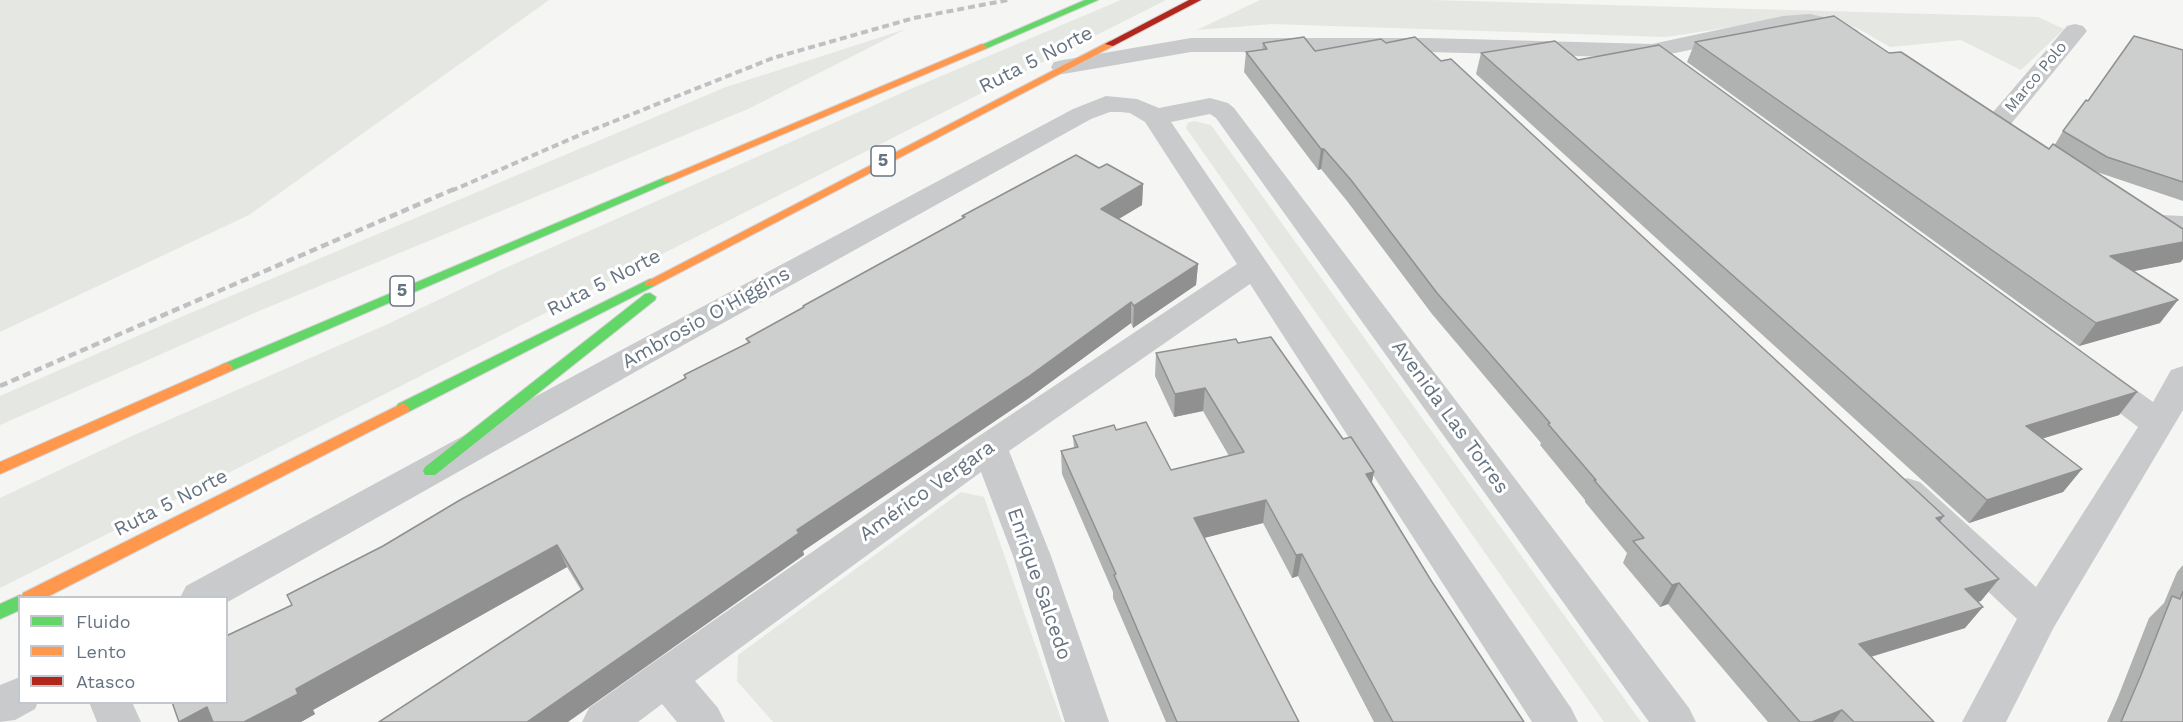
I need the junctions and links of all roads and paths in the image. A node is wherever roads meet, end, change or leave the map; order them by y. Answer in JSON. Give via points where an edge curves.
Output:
{"nodes":[{"id":1,"x":1093,"y":0,"type":"edge"},
{"id":2,"x":1196,"y":0,"type":"edge"},
{"id":3,"x":1160,"y":18,"type":"junction"},
{"id":4,"x":2075,"y":31,"type":"dead end"},
{"id":5,"x":1191,"y":45,"type":"junction"},
{"id":6,"x":1427,"y":45,"type":"junction"},
{"id":7,"x":1866,"y":45,"type":"edge"},
{"id":8,"x":1652,"y":51,"type":"junction"},
{"id":9,"x":1063,"y":67,"type":"junction"},
{"id":10,"x":1681,"y":72,"type":"edge"},
{"id":11,"x":1462,"y":78,"type":"edge"},
{"id":12,"x":1155,"y":117,"type":"junction"},
{"id":13,"x":1997,"y":124,"type":"edge"},
{"id":14,"x":704,"y":255,"type":"junction"},
{"id":15,"x":1254,"y":267,"type":"junction"},
{"id":16,"x":2073,"y":360,"type":"edge"},
{"id":17,"x":2183,"y":378,"type":"edge"},
{"id":18,"x":2158,"y":424,"type":"junction"},
{"id":19,"x":989,"y":447,"type":"junction"},
{"id":20,"x":0,"y":468,"type":"edge"},
{"id":21,"x":1882,"y":469,"type":"edge"},
{"id":22,"x":430,"y":471,"type":"junction"},
{"id":23,"x":31,"y":596,"type":"edge"},
{"id":24,"x":202,"y":596,"type":"edge"},
{"id":25,"x":18,"y":603,"type":"edge"},
{"id":26,"x":0,"y":612,"type":"edge"},
{"id":27,"x":2040,"y":615,"type":"junction"},
{"id":28,"x":666,"y":677,"type":"junction"},
{"id":29,"x":18,"y":697,"type":"edge"},
{"id":30,"x":111,"y":704,"type":"edge"},
{"id":31,"x":0,"y":706,"type":"edge"},
{"id":32,"x":119,"y":722,"type":"edge"},
{"id":33,"x":604,"y":722,"type":"edge"},
{"id":34,"x":703,"y":722,"type":"edge"},
{"id":35,"x":1088,"y":722,"type":"edge"},
{"id":36,"x":1556,"y":722,"type":"edge"},
{"id":37,"x":1674,"y":722,"type":"edge"},
{"id":38,"x":1984,"y":722,"type":"edge"}],
"edges":[{"from":1,"to":20,"type":"highway","name":"Ruta 5 Norte","number":"5","via":[[415,286]]},
{"from":2,"to":3,"type":"highway","name":"Ruta 5 Norte","number":"5"},
{"from":3,"to":5,"type":"street","via":[[1167,36]]},
{"from":3,"to":9,"type":"highway","name":"Ruta 5 Norte","number":"5"},
{"from":4,"to":13,"type":"street","name":"Marco Polo"},
{"from":5,"to":6,"type":"street"},
{"from":5,"to":9,"type":"street"},
{"from":6,"to":8,"type":"street"},
{"from":6,"to":11,"type":"street"},
{"from":7,"to":8,"type":"street","via":[[1829,25],[1810,21],[1783,23]]},
{"from":8,"to":10,"type":"street"},
{"from":9,"to":14,"type":"highway","name":"Ruta 5 Norte","number":"5"},
{"from":12,"to":15,"type":"street"},
{"from":12,"to":22,"type":"street","name":"Ambrosio O'Higgins","via":[[1137,107],[1120,104],[1106,104],[1082,114]]},
{"from":12,"to":37,"type":"street","name":"Avenida Las Torres","via":[[1210,106],[1225,112]]},
{"from":14,"to":22,"type":"highway"},
{"from":14,"to":23,"type":"highway","name":"Ruta 5 Norte","number":"5"},
{"from":15,"to":19,"type":"street","name":"Américo Vergara"},
{"from":15,"to":36,"type":"street"},
{"from":16,"to":18,"type":"street"},
{"from":17,"to":18,"type":"street"},
{"from":18,"to":27,"type":"street"},
{"from":19,"to":28,"type":"street","name":"Américo Vergara"},
{"from":19,"to":35,"type":"street","name":"Enrique Salcedo","via":[[1032,556]]},
{"from":21,"to":27,"type":"street"},
{"from":22,"to":24,"type":"street","name":"Ambrosio O'Higgins"},
{"from":25,"to":26,"type":"highway"},
{"from":27,"to":38,"type":"street"},
{"from":28,"to":33,"type":"street","name":"Américo Vergara"},
{"from":28,"to":34,"type":"street"},
{"from":29,"to":31,"type":"street"},
{"from":30,"to":32,"type":"street"}]}
